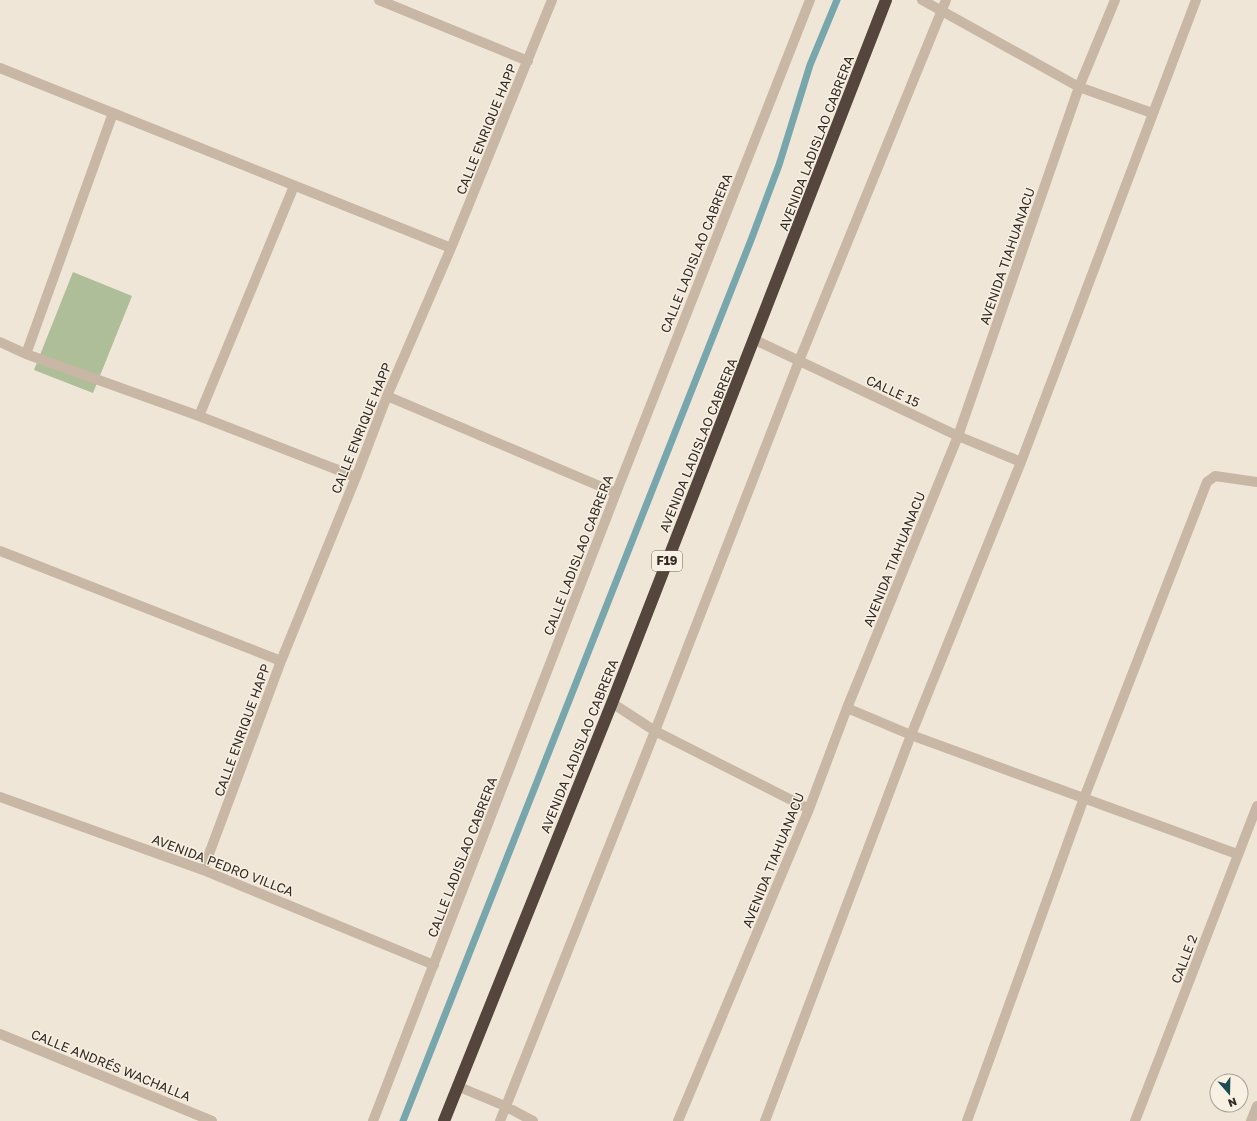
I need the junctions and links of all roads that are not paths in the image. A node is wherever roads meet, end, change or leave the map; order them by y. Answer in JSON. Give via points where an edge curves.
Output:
{"nodes":[{"id":1,"x":379,"y":0,"type":"edge"},
{"id":2,"x":552,"y":0,"type":"edge"},
{"id":3,"x":810,"y":0,"type":"edge"},
{"id":4,"x":886,"y":0,"type":"edge"},
{"id":5,"x":922,"y":0,"type":"edge"},
{"id":6,"x":946,"y":0,"type":"edge"},
{"id":7,"x":1115,"y":0,"type":"edge"},
{"id":8,"x":1196,"y":0,"type":"edge"},
{"id":9,"x":941,"y":12,"type":"junction"},
{"id":10,"x":528,"y":61,"type":"junction"},
{"id":11,"x":0,"y":68,"type":"edge"},
{"id":12,"x":1079,"y":87,"type":"junction"},
{"id":13,"x":113,"y":113,"type":"junction"},
{"id":14,"x":1152,"y":114,"type":"junction"},
{"id":15,"x":294,"y":186,"type":"junction"},
{"id":16,"x":451,"y":248,"type":"junction"},
{"id":17,"x":755,"y":340,"type":"junction"},
{"id":18,"x":0,"y":342,"type":"edge"},
{"id":19,"x":26,"y":354,"type":"junction"},
{"id":20,"x":799,"y":361,"type":"junction"},
{"id":21,"x":387,"y":396,"type":"junction"},
{"id":22,"x":199,"y":416,"type":"junction"},
{"id":23,"x":958,"y":436,"type":"junction"},
{"id":24,"x":1021,"y":462,"type":"junction"},
{"id":25,"x":356,"y":476,"type":"junction"},
{"id":26,"x":1257,"y":482,"type":"edge"},
{"id":27,"x":616,"y":493,"type":"junction"},
{"id":28,"x":0,"y":551,"type":"edge"},
{"id":29,"x":281,"y":661,"type":"junction"},
{"id":30,"x":612,"y":703,"type":"junction"},
{"id":31,"x":847,"y":708,"type":"junction"},
{"id":32,"x":655,"y":731,"type":"junction"},
{"id":33,"x":911,"y":735,"type":"junction"},
{"id":34,"x":0,"y":797,"type":"edge"},
{"id":35,"x":1084,"y":798,"type":"junction"},
{"id":36,"x":1257,"y":806,"type":"edge"},
{"id":37,"x":809,"y":809,"type":"junction"},
{"id":38,"x":1238,"y":854,"type":"junction"},
{"id":39,"x":203,"y":870,"type":"junction"},
{"id":40,"x":434,"y":965,"type":"junction"},
{"id":41,"x":0,"y":1034,"type":"edge"},
{"id":42,"x":457,"y":1086,"type":"junction"},
{"id":43,"x":505,"y":1106,"type":"junction"},
{"id":44,"x":1257,"y":1106,"type":"edge"},
{"id":45,"x":212,"y":1121,"type":"edge"},
{"id":46,"x":373,"y":1121,"type":"edge"},
{"id":47,"x":444,"y":1121,"type":"edge"},
{"id":48,"x":500,"y":1121,"type":"edge"},
{"id":49,"x":533,"y":1121,"type":"edge"},
{"id":50,"x":678,"y":1121,"type":"edge"},
{"id":51,"x":764,"y":1121,"type":"edge"},
{"id":52,"x":967,"y":1121,"type":"edge"},
{"id":53,"x":1136,"y":1121,"type":"edge"},
{"id":54,"x":1251,"y":1121,"type":"edge"}],
"edges":[{"from":1,"to":10,"type":"street"},
{"from":2,"to":10,"type":"street","name":"CALLE ENRIQUE HAPP"},
{"from":3,"to":27,"type":"street","name":"CALLE LADISLAO CABRERA"},
{"from":4,"to":17,"type":"highway","name":"AVENIDA LADISLAO CABRERA","number":"F19"},
{"from":5,"to":9,"type":"street"},
{"from":6,"to":9,"type":"street"},
{"from":7,"to":12,"type":"street","name":"AVENIDA TIAHUANACU"},
{"from":8,"to":14,"type":"street"},
{"from":9,"to":12,"type":"street"},
{"from":9,"to":20,"type":"street"},
{"from":10,"to":16,"type":"street","name":"CALLE ENRIQUE HAPP"},
{"from":11,"to":13,"type":"street"},
{"from":12,"to":14,"type":"street"},
{"from":12,"to":23,"type":"street","name":"AVENIDA TIAHUANACU"},
{"from":13,"to":15,"type":"street"},
{"from":13,"to":19,"type":"street"},
{"from":14,"to":24,"type":"street"},
{"from":15,"to":16,"type":"street"},
{"from":15,"to":22,"type":"street"},
{"from":16,"to":21,"type":"street","name":"CALLE ENRIQUE HAPP"},
{"from":17,"to":20,"type":"street","name":"CALLE 15"},
{"from":17,"to":30,"type":"highway","name":"AVENIDA LADISLAO CABRERA","number":"F19"},
{"from":18,"to":19,"type":"street"},
{"from":19,"to":22,"type":"street"},
{"from":20,"to":23,"type":"street","name":"CALLE 15"},
{"from":20,"to":32,"type":"street"},
{"from":21,"to":25,"type":"street","name":"CALLE ENRIQUE HAPP"},
{"from":21,"to":27,"type":"street"},
{"from":22,"to":25,"type":"street"},
{"from":23,"to":24,"type":"street","name":"CALLE 15"},
{"from":23,"to":31,"type":"street","name":"AVENIDA TIAHUANACU"},
{"from":24,"to":33,"type":"street"},
{"from":25,"to":29,"type":"street","name":"CALLE ENRIQUE HAPP"},
{"from":26,"to":35,"type":"street","via":[[1215,476],[1207,482]]},
{"from":27,"to":40,"type":"street","name":"CALLE LADISLAO CABRERA"},
{"from":28,"to":29,"type":"street"},
{"from":29,"to":39,"type":"street","name":"CALLE ENRIQUE HAPP"},
{"from":30,"to":32,"type":"street"},
{"from":30,"to":42,"type":"highway","name":"AVENIDA LADISLAO CABRERA","number":"F19"},
{"from":31,"to":33,"type":"street"},
{"from":31,"to":37,"type":"street","name":"AVENIDA TIAHUANACU"},
{"from":32,"to":37,"type":"street"},
{"from":32,"to":43,"type":"street"},
{"from":33,"to":35,"type":"street"},
{"from":33,"to":51,"type":"street"},
{"from":34,"to":39,"type":"street","name":"AVENIDA PEDRO VILLCA"},
{"from":35,"to":38,"type":"street"},
{"from":35,"to":52,"type":"street"},
{"from":36,"to":38,"type":"street","name":"CALLE 2"},
{"from":37,"to":50,"type":"street","name":"AVENIDA TIAHUANACU"},
{"from":38,"to":53,"type":"street","name":"CALLE 2"},
{"from":39,"to":40,"type":"street","name":"AVENIDA PEDRO VILLCA"},
{"from":40,"to":46,"type":"street","name":"CALLE LADISLAO CABRERA"},
{"from":41,"to":45,"type":"street","name":"CALLE ANDRÉS WACHALLA"},
{"from":42,"to":43,"type":"street"},
{"from":42,"to":47,"type":"highway","name":"AVENIDA LADISLAO CABRERA","number":"F19"},
{"from":43,"to":48,"type":"street"},
{"from":43,"to":49,"type":"street"},
{"from":44,"to":54,"type":"street"}]}
